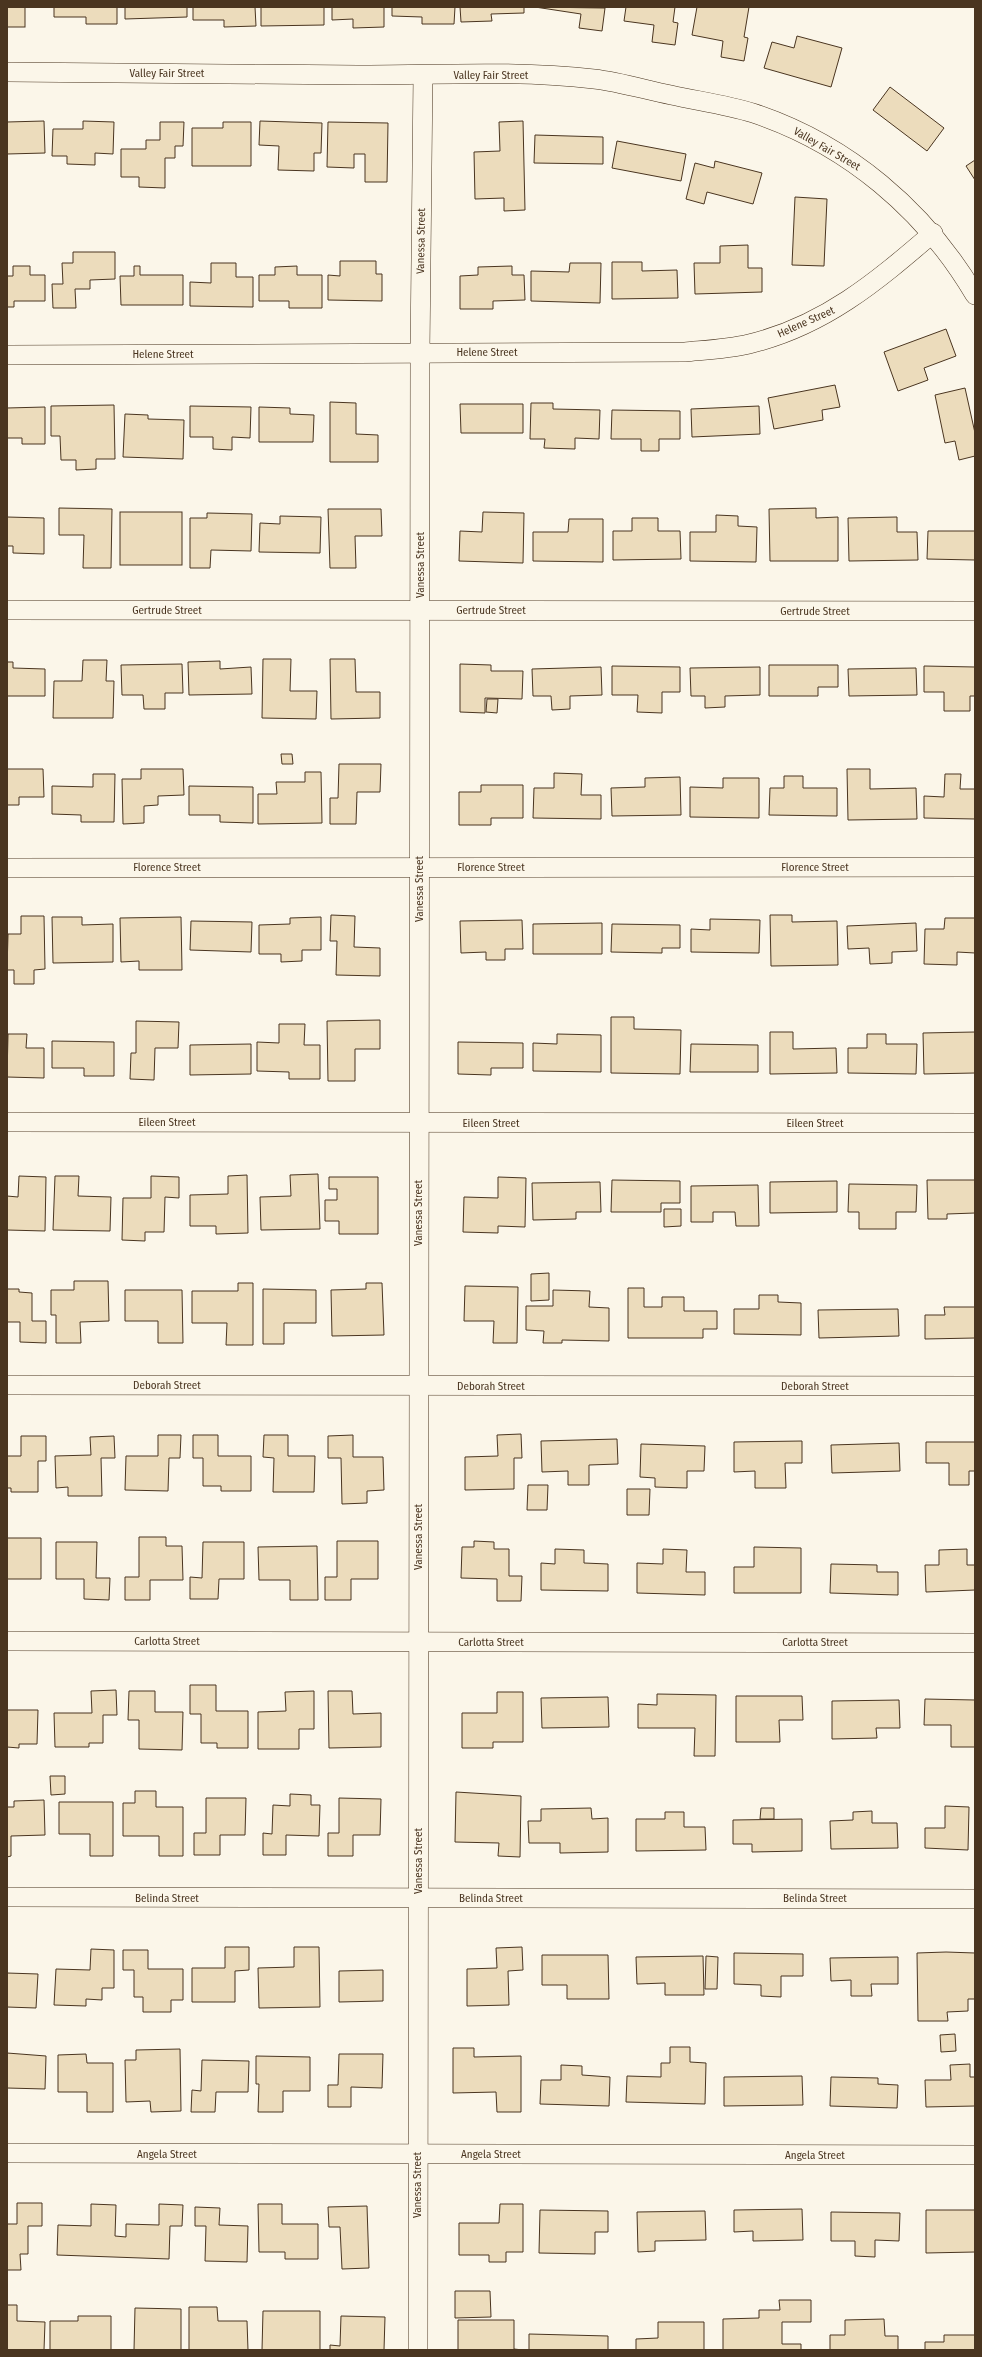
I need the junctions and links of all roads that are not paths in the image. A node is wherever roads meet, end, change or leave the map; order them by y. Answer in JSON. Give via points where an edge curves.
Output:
{"nodes":[{"id":1,"x":7,"y":72,"type":"edge"},
{"id":2,"x":423,"y":75,"type":"junction"},
{"id":3,"x":933,"y":233,"type":"junction"},
{"id":4,"x":975,"y":295,"type":"edge"},
{"id":5,"x":420,"y":352,"type":"junction"},
{"id":6,"x":7,"y":355,"type":"edge"},
{"id":7,"x":7,"y":610,"type":"edge"},
{"id":8,"x":420,"y":610,"type":"junction"},
{"id":9,"x":975,"y":611,"type":"edge"},
{"id":10,"x":419,"y":866,"type":"junction"},
{"id":11,"x":975,"y":867,"type":"edge"},
{"id":12,"x":7,"y":868,"type":"edge"},
{"id":13,"x":7,"y":1122,"type":"edge"},
{"id":14,"x":418,"y":1122,"type":"junction"},
{"id":15,"x":975,"y":1123,"type":"edge"},
{"id":16,"x":7,"y":1385,"type":"edge"},
{"id":17,"x":418,"y":1386,"type":"junction"},
{"id":18,"x":975,"y":1386,"type":"edge"},
{"id":19,"x":7,"y":1641,"type":"edge"},
{"id":20,"x":418,"y":1642,"type":"junction"},
{"id":21,"x":975,"y":1643,"type":"edge"},
{"id":22,"x":7,"y":1898,"type":"edge"},
{"id":23,"x":418,"y":1898,"type":"junction"},
{"id":24,"x":975,"y":1899,"type":"edge"},
{"id":25,"x":7,"y":2154,"type":"edge"},
{"id":26,"x":417,"y":2154,"type":"junction"},
{"id":27,"x":975,"y":2155,"type":"edge"},
{"id":28,"x":418,"y":2350,"type":"edge"}],
"edges":[{"from":1,"to":2,"type":"street","name":"Valley Fair Street"},
{"from":2,"to":3,"type":"street","name":"Valley Fair Street","via":[[506,74],[595,79],[751,113],[799,132],[852,162],[900,200]]},
{"from":2,"to":5,"type":"street","name":"Vanessa Street"},
{"from":3,"to":4,"type":"street","name":"Valley Fair Street"},
{"from":3,"to":5,"type":"street","name":"Helene Street","via":[[873,284],[836,309],[796,329],[748,344],[685,352]]},
{"from":5,"to":6,"type":"street","name":"Helene Street"},
{"from":5,"to":8,"type":"street","name":"Vanessa Street"},
{"from":7,"to":8,"type":"street","name":"Gertrude Street"},
{"from":8,"to":9,"type":"street","name":"Gertrude Street"},
{"from":8,"to":10,"type":"street","name":"Vanessa Street"},
{"from":10,"to":11,"type":"street","name":"Florence Street"},
{"from":10,"to":12,"type":"street","name":"Florence Street"},
{"from":10,"to":14,"type":"street","name":"Vanessa Street"},
{"from":13,"to":14,"type":"street","name":"Eileen Street"},
{"from":14,"to":15,"type":"street","name":"Eileen Street"},
{"from":14,"to":17,"type":"street","name":"Vanessa Street"},
{"from":16,"to":17,"type":"street","name":"Deborah Street"},
{"from":17,"to":18,"type":"street","name":"Deborah Street"},
{"from":17,"to":20,"type":"street","name":"Vanessa Street"},
{"from":19,"to":20,"type":"street","name":"Carlotta Street"},
{"from":20,"to":21,"type":"street","name":"Carlotta Street"},
{"from":20,"to":23,"type":"street","name":"Vanessa Street"},
{"from":22,"to":23,"type":"street","name":"Belinda Street"},
{"from":23,"to":24,"type":"street","name":"Belinda Street"},
{"from":23,"to":26,"type":"street","name":"Vanessa Street"},
{"from":25,"to":26,"type":"street","name":"Angela Street"},
{"from":26,"to":27,"type":"street","name":"Angela Street"},
{"from":26,"to":28,"type":"street","name":"Vanessa Street"}]}
